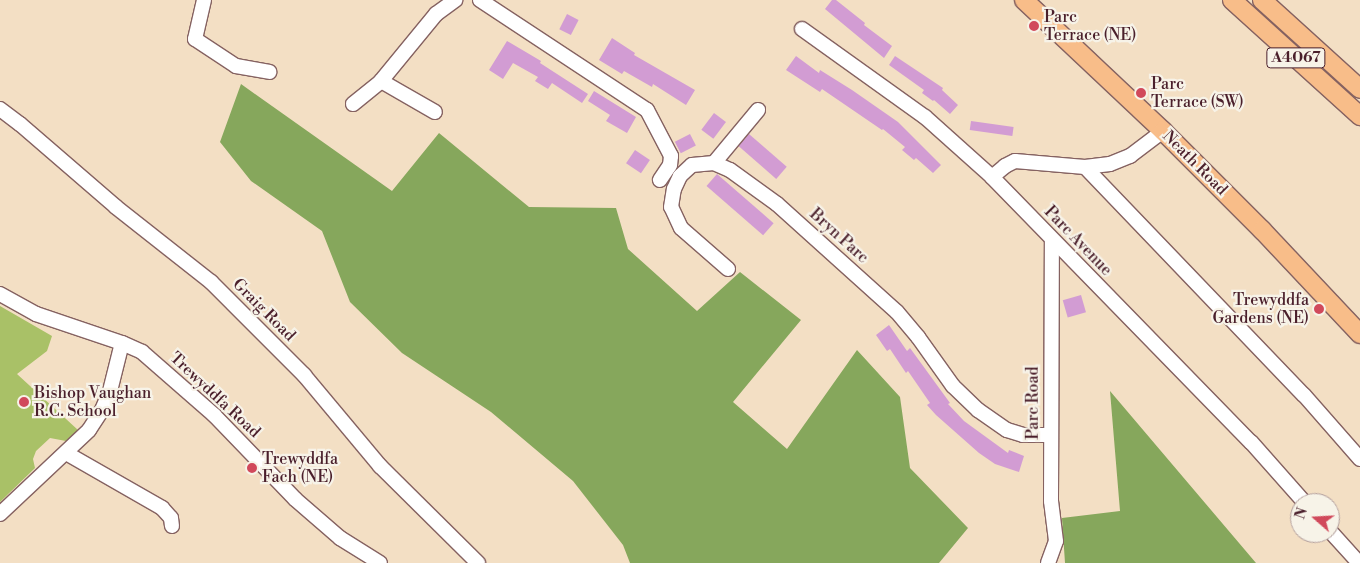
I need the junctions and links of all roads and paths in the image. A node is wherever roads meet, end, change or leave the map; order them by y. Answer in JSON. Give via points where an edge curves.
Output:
{"nodes":[{"id":1,"x":204,"y":0,"type":"edge"},
{"id":2,"x":455,"y":0,"type":"edge"},
{"id":3,"x":480,"y":0,"type":"edge"},
{"id":4,"x":1024,"y":0,"type":"edge"},
{"id":5,"x":1232,"y":0,"type":"edge"},
{"id":6,"x":1262,"y":0,"type":"edge"},
{"id":7,"x":802,"y":29,"type":"dead end"},
{"id":8,"x":269,"y":72,"type":"dead end"},
{"id":9,"x":381,"y":81,"type":"junction"},
{"id":10,"x":1360,"y":88,"type":"edge"},
{"id":11,"x":352,"y":104,"type":"dead end"},
{"id":12,"x":0,"y":109,"type":"edge"},
{"id":13,"x":758,"y":110,"type":"dead end"},
{"id":14,"x":435,"y":112,"type":"dead end"},
{"id":15,"x":1360,"y":116,"type":"edge"},
{"id":16,"x":1163,"y":131,"type":"junction"},
{"id":17,"x":714,"y":163,"type":"junction"},
{"id":18,"x":1085,"y":167,"type":"junction"},
{"id":19,"x":992,"y":177,"type":"junction"},
{"id":20,"x":660,"y":180,"type":"dead end"},
{"id":21,"x":1052,"y":241,"type":"junction"},
{"id":22,"x":728,"y":269,"type":"dead end"},
{"id":23,"x":0,"y":294,"type":"edge"},
{"id":24,"x":1360,"y":334,"type":"edge"},
{"id":25,"x":122,"y":343,"type":"junction"},
{"id":26,"x":1050,"y":436,"type":"junction"},
{"id":27,"x":66,"y":453,"type":"junction"},
{"id":28,"x":1360,"y":459,"type":"edge"},
{"id":29,"x":1296,"y":493,"type":"edge"},
{"id":30,"x":0,"y":514,"type":"edge"},
{"id":31,"x":172,"y":526,"type":"dead end"},
{"id":32,"x":1340,"y":542,"type":"edge"},
{"id":33,"x":380,"y":563,"type":"edge"},
{"id":34,"x":478,"y":563,"type":"edge"},
{"id":35,"x":1048,"y":563,"type":"edge"},
{"id":36,"x":1359,"y":563,"type":"edge"}],
"edges":[{"from":1,"to":8,"type":"street","via":[[196,39],[236,66]]},
{"from":2,"to":9,"type":"street","via":[[436,14]]},
{"from":3,"to":20,"type":"street","via":[[647,110],[671,156],[670,165]]},
{"from":4,"to":16,"type":"main road","name":"Neath Road"},
{"from":5,"to":15,"type":"main road","number":"A4067"},
{"from":6,"to":10,"type":"main road","number":"A4067"},
{"from":7,"to":19,"type":"street","name":"Parc Avenue","via":[[925,117]]},
{"from":9,"to":11,"type":"street"},
{"from":9,"to":14,"type":"street"},
{"from":12,"to":34,"type":"street","name":"Graig Road","via":[[225,295],[304,375],[380,466]]},
{"from":13,"to":17,"type":"street"},
{"from":16,"to":18,"type":"street","via":[[1130,156],[1110,164]]},
{"from":16,"to":24,"type":"main road","name":"Neath Road"},
{"from":17,"to":22,"type":"street","via":[[692,165],[680,176],[671,207],[681,228]]},
{"from":17,"to":26,"type":"street","name":"Bryn Parc","via":[[730,170],[777,204],[897,312],[953,386],[978,410],[1007,430],[1023,435]]},
{"from":18,"to":19,"type":"street","via":[[1015,161]]},
{"from":18,"to":28,"type":"street","via":[[1304,395]]},
{"from":19,"to":21,"type":"street","name":"Parc Avenue"},
{"from":21,"to":26,"type":"street","name":"Parc Road"},
{"from":21,"to":29,"type":"street","name":"Parc Avenue","via":[[1251,442]]},
{"from":23,"to":25,"type":"street","name":"Trewyddfa Road","via":[[36,314]]},
{"from":25,"to":27,"type":"street","via":[[102,410]]},
{"from":25,"to":33,"type":"street","name":"Trewyddfa Road","via":[[142,352],[214,415],[295,499],[340,538]]},
{"from":26,"to":35,"type":"street","name":"Parc Road","via":[[1051,501],[1056,542]]},
{"from":27,"to":30,"type":"street"},
{"from":27,"to":31,"type":"street","via":[[162,508],[171,518]]},
{"from":32,"to":36,"type":"street"}]}
